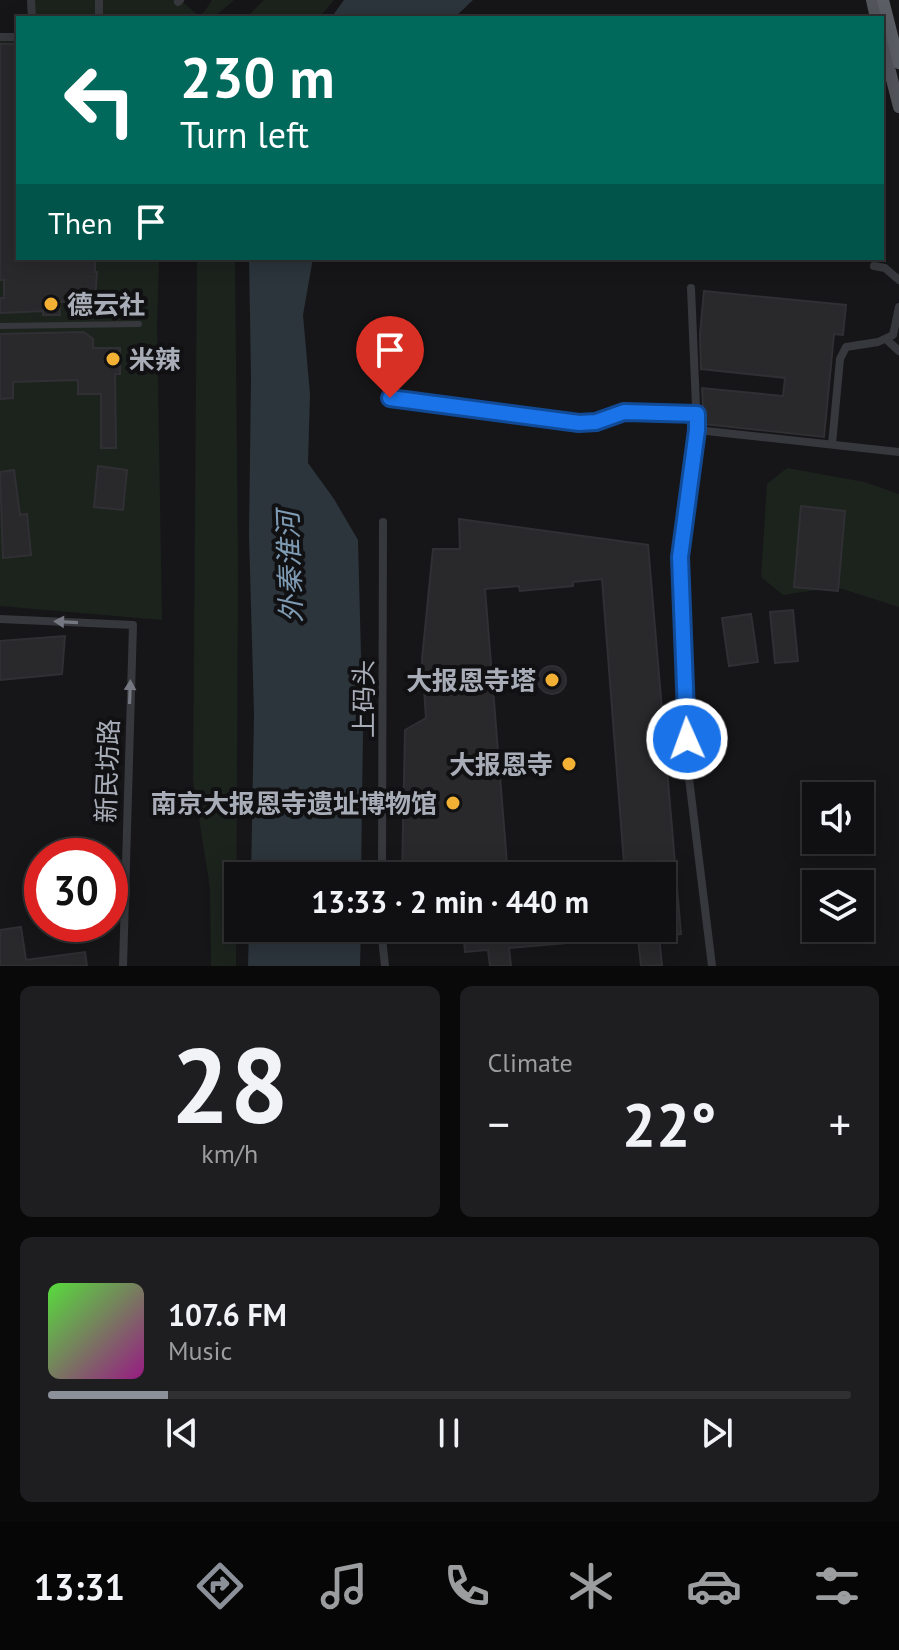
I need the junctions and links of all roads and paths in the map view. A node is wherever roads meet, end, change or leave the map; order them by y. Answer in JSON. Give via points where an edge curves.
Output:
{"nodes":[{"id":1,"x":883,"y":0,"type":"edge"},
{"id":2,"x":884,"y":48,"type":"edge"},
{"id":3,"x":899,"y":63,"type":"edge"},
{"id":4,"x":899,"y":107,"type":"edge"},
{"id":5,"x":874,"y":266,"type":"dead end"},
{"id":6,"x":899,"y":280,"type":"edge"},
{"id":7,"x":691,"y":288,"type":"dead end"},
{"id":8,"x":899,"y":307,"type":"edge"},
{"id":9,"x":139,"y":324,"type":"dead end"},
{"id":10,"x":0,"y":326,"type":"edge"},
{"id":11,"x":886,"y":339,"type":"junction"},
{"id":12,"x":899,"y":351,"type":"edge"},
{"id":13,"x":390,"y":398,"type":"dead end"},
{"id":14,"x":697,"y":414,"type":"junction"},
{"id":15,"x":697,"y":430,"type":"junction"},
{"id":16,"x":832,"y":444,"type":"junction"},
{"id":17,"x":899,"y":452,"type":"edge"},
{"id":18,"x":383,"y":522,"type":"dead end"},
{"id":19,"x":0,"y":619,"type":"edge"},
{"id":20,"x":382,"y":862,"type":"edge"},
{"id":21,"x":382,"y":942,"type":"edge"},
{"id":22,"x":123,"y":966,"type":"edge"},
{"id":23,"x":385,"y":966,"type":"edge"},
{"id":24,"x":712,"y":966,"type":"edge"}],
"edges":[{"from":1,"to":3,"type":"highway"},
{"from":2,"to":4,"type":"main road"},
{"from":5,"to":6,"type":"street"},
{"from":7,"to":14,"type":"street"},
{"from":8,"to":11,"type":"street","via":[[895,330]]},
{"from":9,"to":10,"type":"street"},
{"from":11,"to":12,"type":"street"},
{"from":11,"to":16,"type":"street","via":[[846,347],[840,359]]},
{"from":13,"to":14,"type":"street","via":[[579,423],[624,412]]},
{"from":14,"to":15,"type":"street"},
{"from":15,"to":16,"type":"street"},
{"from":15,"to":24,"type":"street","via":[[680,557],[688,770]]},
{"from":16,"to":17,"type":"street"},
{"from":18,"to":20,"type":"street","name":"上码头"},
{"from":22,"to":19,"type":"street","name":"新民坊路","one_way":true,"via":[[133,625]]},
{"from":21,"to":23,"type":"street"}]}
